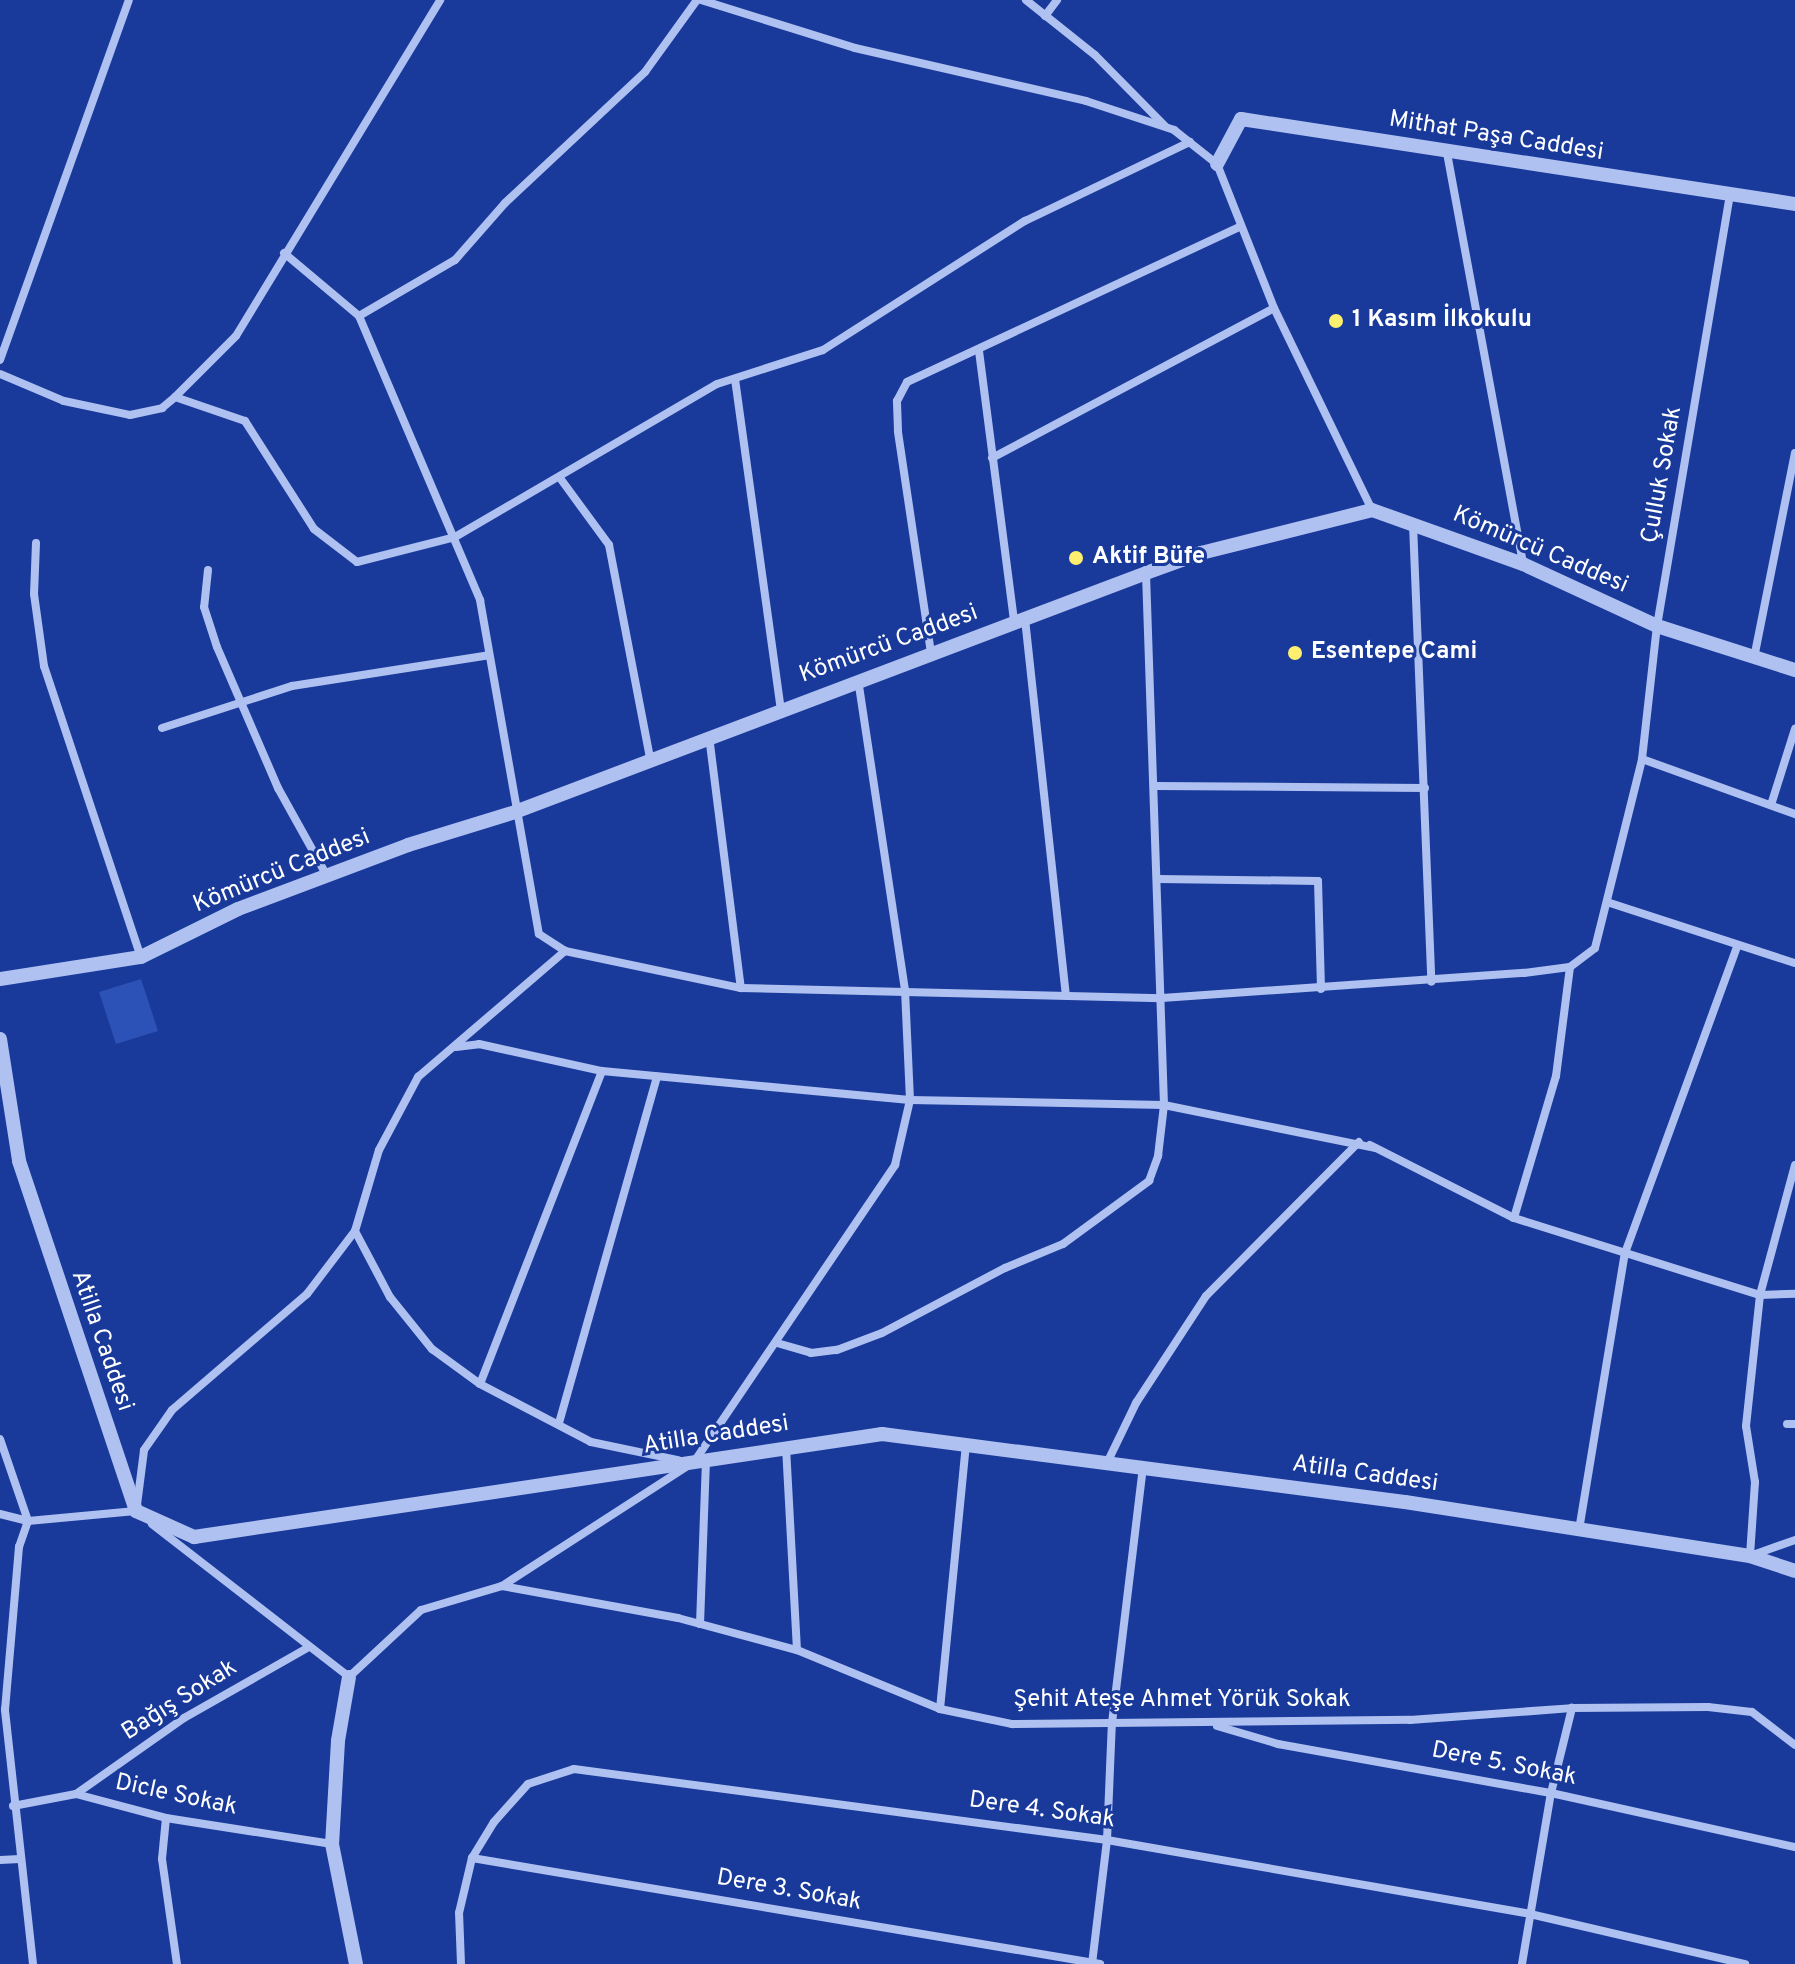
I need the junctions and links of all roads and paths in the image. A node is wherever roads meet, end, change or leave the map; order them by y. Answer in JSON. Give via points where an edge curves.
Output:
{"nodes":[{"id":1,"x":129,"y":0,"type":"edge"},
{"id":2,"x":440,"y":0,"type":"edge"},
{"id":3,"x":699,"y":0,"type":"edge"},
{"id":4,"x":1026,"y":0,"type":"edge"},
{"id":5,"x":1057,"y":0,"type":"edge"},
{"id":6,"x":1045,"y":16,"type":"junction"},
{"id":7,"x":1165,"y":127,"type":"junction"},
{"id":8,"x":1190,"y":142,"type":"junction"},
{"id":9,"x":1447,"y":153,"type":"junction"},
{"id":10,"x":1217,"y":164,"type":"junction"},
{"id":11,"x":1730,"y":195,"type":"junction"},
{"id":12,"x":1795,"y":204,"type":"edge"},
{"id":13,"x":1240,"y":227,"type":"junction"},
{"id":14,"x":284,"y":253,"type":"junction"},
{"id":15,"x":1274,"y":308,"type":"junction"},
{"id":16,"x":359,"y":316,"type":"junction"},
{"id":17,"x":979,"y":351,"type":"junction"},
{"id":18,"x":0,"y":360,"type":"edge"},
{"id":19,"x":0,"y":374,"type":"edge"},
{"id":20,"x":735,"y":379,"type":"junction"},
{"id":21,"x":175,"y":397,"type":"junction"},
{"id":22,"x":1795,"y":453,"type":"edge"},
{"id":23,"x":992,"y":458,"type":"junction"},
{"id":24,"x":1794,"y":467,"type":"edge"},
{"id":25,"x":560,"y":478,"type":"junction"},
{"id":26,"x":1372,"y":510,"type":"junction"},
{"id":27,"x":1413,"y":523,"type":"junction"},
{"id":28,"x":455,"y":537,"type":"junction"},
{"id":29,"x":36,"y":543,"type":"dead end"},
{"id":30,"x":1523,"y":564,"type":"junction"},
{"id":31,"x":208,"y":570,"type":"dead end"},
{"id":32,"x":1146,"y":573,"type":"junction"},
{"id":33,"x":1020,"y":620,"type":"junction"},
{"id":34,"x":1657,"y":626,"type":"junction"},
{"id":35,"x":931,"y":653,"type":"junction"},
{"id":36,"x":489,"y":655,"type":"junction"},
{"id":37,"x":1754,"y":659,"type":"junction"},
{"id":38,"x":1795,"y":670,"type":"edge"},
{"id":39,"x":858,"y":680,"type":"junction"},
{"id":40,"x":242,"y":704,"type":"junction"},
{"id":41,"x":781,"y":709,"type":"junction"},
{"id":42,"x":162,"y":728,"type":"dead end"},
{"id":43,"x":1795,"y":729,"type":"edge"},
{"id":44,"x":709,"y":736,"type":"junction"},
{"id":45,"x":650,"y":758,"type":"junction"},
{"id":46,"x":1642,"y":759,"type":"junction"},
{"id":47,"x":1155,"y":786,"type":"junction"},
{"id":48,"x":1425,"y":788,"type":"junction"},
{"id":49,"x":1771,"y":805,"type":"junction"},
{"id":50,"x":515,"y":812,"type":"junction"},
{"id":51,"x":1795,"y":814,"type":"edge"},
{"id":52,"x":327,"y":876,"type":"junction"},
{"id":53,"x":1158,"y":879,"type":"junction"},
{"id":54,"x":1610,"y":903,"type":"junction"},
{"id":55,"x":1738,"y":945,"type":"junction"},
{"id":56,"x":565,"y":951,"type":"junction"},
{"id":57,"x":141,"y":957,"type":"junction"},
{"id":58,"x":1795,"y":963,"type":"edge"},
{"id":59,"x":1570,"y":967,"type":"junction"},
{"id":60,"x":0,"y":979,"type":"edge"},
{"id":61,"x":1431,"y":982,"type":"junction"},
{"id":62,"x":741,"y":988,"type":"junction"},
{"id":63,"x":1321,"y":989,"type":"junction"},
{"id":64,"x":905,"y":990,"type":"junction"},
{"id":65,"x":1066,"y":996,"type":"junction"},
{"id":66,"x":1162,"y":998,"type":"junction"},
{"id":67,"x":0,"y":1039,"type":"edge"},
{"id":68,"x":456,"y":1047,"type":"junction"},
{"id":69,"x":602,"y":1071,"type":"junction"},
{"id":70,"x":657,"y":1077,"type":"junction"},
{"id":71,"x":910,"y":1100,"type":"junction"},
{"id":72,"x":1164,"y":1105,"type":"junction"},
{"id":73,"x":1357,"y":1144,"type":"junction"},
{"id":74,"x":1795,"y":1165,"type":"edge"},
{"id":75,"x":1790,"y":1200,"type":"edge"},
{"id":76,"x":1514,"y":1218,"type":"junction"},
{"id":77,"x":355,"y":1231,"type":"junction"},
{"id":78,"x":1625,"y":1253,"type":"junction"},
{"id":79,"x":1795,"y":1294,"type":"edge"},
{"id":80,"x":1760,"y":1295,"type":"junction"},
{"id":81,"x":777,"y":1343,"type":"junction"},
{"id":82,"x":480,"y":1384,"type":"junction"},
{"id":83,"x":559,"y":1423,"type":"junction"},
{"id":84,"x":0,"y":1439,"type":"edge"},
{"id":85,"x":966,"y":1442,"type":"junction"},
{"id":86,"x":786,"y":1446,"type":"junction"},
{"id":87,"x":700,"y":1462,"type":"junction"},
{"id":88,"x":1107,"y":1463,"type":"junction"},
{"id":89,"x":1143,"y":1468,"type":"junction"},
{"id":90,"x":136,"y":1511,"type":"junction"},
{"id":91,"x":0,"y":1514,"type":"edge"},
{"id":92,"x":28,"y":1521,"type":"junction"},
{"id":93,"x":1579,"y":1530,"type":"junction"},
{"id":94,"x":1795,"y":1540,"type":"edge"},
{"id":95,"x":1750,"y":1556,"type":"junction"},
{"id":96,"x":1795,"y":1571,"type":"edge"},
{"id":97,"x":502,"y":1586,"type":"junction"},
{"id":98,"x":700,"y":1624,"type":"junction"},
{"id":99,"x":309,"y":1647,"type":"junction"},
{"id":100,"x":797,"y":1650,"type":"junction"},
{"id":101,"x":349,"y":1677,"type":"junction"},
{"id":102,"x":1572,"y":1708,"type":"junction"},
{"id":103,"x":940,"y":1709,"type":"junction"},
{"id":104,"x":1207,"y":1722,"type":"junction"},
{"id":105,"x":1112,"y":1723,"type":"junction"},
{"id":106,"x":1795,"y":1745,"type":"edge"},
{"id":107,"x":1551,"y":1793,"type":"junction"},
{"id":108,"x":76,"y":1794,"type":"junction"},
{"id":109,"x":13,"y":1806,"type":"junction"},
{"id":110,"x":166,"y":1818,"type":"junction"},
{"id":111,"x":1107,"y":1840,"type":"junction"},
{"id":112,"x":332,"y":1844,"type":"junction"},
{"id":113,"x":1795,"y":1847,"type":"edge"},
{"id":114,"x":472,"y":1858,"type":"junction"},
{"id":115,"x":20,"y":1859,"type":"junction"},
{"id":116,"x":0,"y":1860,"type":"edge"},
{"id":117,"x":1530,"y":1914,"type":"junction"},
{"id":118,"x":33,"y":1964,"type":"edge"},
{"id":119,"x":177,"y":1964,"type":"edge"},
{"id":120,"x":356,"y":1964,"type":"edge"},
{"id":121,"x":461,"y":1964,"type":"edge"},
{"id":122,"x":1094,"y":1964,"type":"edge"},
{"id":123,"x":1522,"y":1964,"type":"edge"},
{"id":124,"x":1745,"y":1964,"type":"edge"}],
"edges":[{"from":1,"to":18,"type":"street"},
{"from":2,"to":14,"type":"street"},
{"from":3,"to":7,"type":"street","via":[[855,48],[1086,101]]},
{"from":3,"to":16,"type":"street","via":[[645,72],[505,203],[455,260]]},
{"from":4,"to":6,"type":"street"},
{"from":5,"to":6,"type":"street"},
{"from":6,"to":7,"type":"street","via":[[1095,55]]},
{"from":7,"to":8,"type":"street"},
{"from":8,"to":10,"type":"street"},
{"from":8,"to":20,"type":"street","via":[[1025,221],[823,350]]},
{"from":9,"to":10,"type":"street","name":"Mithat Paşa Caddesi","via":[[1241,119]]},
{"from":9,"to":11,"type":"street","name":"Mithat Paşa Caddesi"},
{"from":9,"to":30,"type":"street"},
{"from":10,"to":13,"type":"street"},
{"from":11,"to":12,"type":"street","name":"Mithat Paşa Caddesi"},
{"from":11,"to":34,"type":"street","name":"Çulluk Sokak"},
{"from":13,"to":15,"type":"street"},
{"from":13,"to":17,"type":"street"},
{"from":14,"to":16,"type":"street"},
{"from":14,"to":21,"type":"street","via":[[236,336]]},
{"from":15,"to":23,"type":"street"},
{"from":15,"to":26,"type":"street"},
{"from":16,"to":28,"type":"street"},
{"from":17,"to":23,"type":"street"},
{"from":17,"to":35,"type":"street","via":[[907,382],[897,401],[909,528]]},
{"from":19,"to":21,"type":"street","via":[[64,401],[130,415],[162,408]]},
{"from":20,"to":25,"type":"street","via":[[717,384]]},
{"from":20,"to":41,"type":"street"},
{"from":21,"to":28,"type":"street","via":[[245,421],[314,529],[357,562]]},
{"from":22,"to":24,"type":"street"},
{"from":23,"to":33,"type":"street"},
{"from":24,"to":37,"type":"street"},
{"from":25,"to":28,"type":"street"},
{"from":25,"to":45,"type":"street","via":[[609,545]]},
{"from":26,"to":27,"type":"street","name":"Kömürcü Caddesi"},
{"from":26,"to":32,"type":"street","name":"Kömürcü Caddesi","via":[[1201,553]]},
{"from":27,"to":30,"type":"street","name":"Kömürcü Caddesi"},
{"from":27,"to":48,"type":"street"},
{"from":28,"to":36,"type":"street","via":[[480,600]]},
{"from":29,"to":57,"type":"street","via":[[34,594],[44,666]]},
{"from":30,"to":34,"type":"street","name":"Kömürcü Caddesi"},
{"from":31,"to":40,"type":"street","via":[[204,607]]},
{"from":32,"to":33,"type":"street","name":"Kömürcü Caddesi"},
{"from":32,"to":47,"type":"street"},
{"from":33,"to":35,"type":"street","name":"Kömürcü Caddesi"},
{"from":33,"to":65,"type":"street"},
{"from":34,"to":37,"type":"street","name":"Kömürcü Caddesi"},
{"from":34,"to":46,"type":"street","name":"Çulluk Sokak"},
{"from":35,"to":39,"type":"street","name":"Kömürcü Caddesi"},
{"from":36,"to":40,"type":"street","via":[[342,676]]},
{"from":36,"to":50,"type":"street"},
{"from":37,"to":38,"type":"street","name":"Kömürcü Caddesi"},
{"from":39,"to":41,"type":"street","name":"Kömürcü Caddesi"},
{"from":39,"to":64,"type":"street"},
{"from":40,"to":42,"type":"street"},
{"from":40,"to":52,"type":"street","via":[[278,788]]},
{"from":41,"to":44,"type":"street","name":"Kömürcü Caddesi"},
{"from":43,"to":49,"type":"street"},
{"from":44,"to":45,"type":"street","name":"Kömürcü Caddesi"},
{"from":44,"to":62,"type":"street"},
{"from":45,"to":50,"type":"street","name":"Kömürcü Caddesi"},
{"from":46,"to":49,"type":"street"},
{"from":46,"to":54,"type":"street","name":"Çulluk Sokak"},
{"from":47,"to":48,"type":"street"},
{"from":47,"to":53,"type":"street"},
{"from":48,"to":61,"type":"street"},
{"from":49,"to":51,"type":"street"},
{"from":50,"to":52,"type":"street","name":"Kömürcü Caddesi"},
{"from":50,"to":56,"type":"street","via":[[539,934]]},
{"from":52,"to":57,"type":"street","name":"Kömürcü Caddesi","via":[[238,909]]},
{"from":53,"to":63,"type":"street","via":[[1318,881]]},
{"from":53,"to":66,"type":"street"},
{"from":54,"to":55,"type":"street"},
{"from":54,"to":59,"type":"street","name":"Çulluk Sokak","via":[[1595,948]]},
{"from":55,"to":58,"type":"street"},
{"from":55,"to":78,"type":"street"},
{"from":56,"to":62,"type":"street"},
{"from":56,"to":68,"type":"street"},
{"from":57,"to":60,"type":"street","name":"Kömürcü Caddesi"},
{"from":59,"to":61,"type":"street"},
{"from":59,"to":76,"type":"street","via":[[1556,1076]]},
{"from":61,"to":63,"type":"street"},
{"from":62,"to":64,"type":"street"},
{"from":63,"to":66,"type":"street"},
{"from":64,"to":65,"type":"street"},
{"from":64,"to":71,"type":"street"},
{"from":65,"to":66,"type":"street"},
{"from":66,"to":72,"type":"street"},
{"from":67,"to":90,"type":"street","name":"Atilla Caddesi","via":[[19,1161]]},
{"from":68,"to":69,"type":"street","via":[[479,1044]]},
{"from":68,"to":77,"type":"street","via":[[418,1077],[379,1150]]},
{"from":69,"to":70,"type":"street"},
{"from":69,"to":82,"type":"street"},
{"from":70,"to":71,"type":"street"},
{"from":70,"to":83,"type":"street"},
{"from":71,"to":72,"type":"street"},
{"from":71,"to":81,"type":"street","via":[[895,1165]]},
{"from":72,"to":73,"type":"street"},
{"from":72,"to":81,"type":"street","via":[[1149,1181],[1063,1244],[837,1350],[811,1353]]},
{"from":73,"to":76,"type":"street","via":[[1361,1140]]},
{"from":73,"to":88,"type":"street","via":[[1206,1296],[1136,1403]]},
{"from":74,"to":75,"type":"street"},
{"from":75,"to":80,"type":"street"},
{"from":76,"to":78,"type":"street"},
{"from":77,"to":82,"type":"street","via":[[390,1297],[432,1349]]},
{"from":77,"to":90,"type":"street","via":[[307,1294],[172,1410],[144,1450]]},
{"from":78,"to":80,"type":"street"},
{"from":78,"to":93,"type":"street"},
{"from":79,"to":80,"type":"street"},
{"from":80,"to":95,"type":"street","via":[[1746,1426],[1755,1482]]},
{"from":81,"to":87,"type":"street"},
{"from":82,"to":83,"type":"street"},
{"from":83,"to":87,"type":"street","via":[[591,1442]]},
{"from":84,"to":92,"type":"street"},
{"from":85,"to":86,"type":"street","name":"Atilla Caddesi","via":[[882,1434]]},
{"from":85,"to":88,"type":"street","name":"Atilla Caddesi"},
{"from":85,"to":103,"type":"street"},
{"from":86,"to":87,"type":"street","name":"Atilla Caddesi"},
{"from":86,"to":100,"type":"street"},
{"from":87,"to":90,"type":"street","name":"Atilla Caddesi","via":[[194,1537]]},
{"from":87,"to":97,"type":"street"},
{"from":87,"to":98,"type":"street"},
{"from":88,"to":89,"type":"street","name":"Atilla Caddesi"},
{"from":89,"to":93,"type":"street","name":"Atilla Caddesi"},
{"from":89,"to":105,"type":"street"},
{"from":90,"to":92,"type":"street"},
{"from":90,"to":99,"type":"street"},
{"from":91,"to":92,"type":"street"},
{"from":92,"to":109,"type":"street","via":[[19,1547],[5,1710]]},
{"from":93,"to":95,"type":"street","name":"Atilla Caddesi"},
{"from":94,"to":95,"type":"street"},
{"from":95,"to":96,"type":"street","name":"Atilla Caddesi"},
{"from":97,"to":98,"type":"street","name":"Şehit Ateşe Ahmet Yörük Sokak"},
{"from":97,"to":101,"type":"street","name":"Şehit Ateşe Ahmet Yörük Sokak","via":[[421,1610]]},
{"from":98,"to":100,"type":"street","name":"Şehit Ateşe Ahmet Yörük Sokak"},
{"from":99,"to":101,"type":"street"},
{"from":99,"to":108,"type":"street","name":"Bağış Sokak","via":[[184,1718]]},
{"from":100,"to":103,"type":"street","name":"Şehit Ateşe Ahmet Yörük Sokak"},
{"from":101,"to":112,"type":"street","via":[[338,1741]]},
{"from":102,"to":104,"type":"street","name":"Şehit Ateşe Ahmet Yörük Sokak","via":[[1410,1720]]},
{"from":102,"to":106,"type":"street","name":"Şehit Ateşe Ahmet Yörük Sokak","via":[[1752,1712]]},
{"from":102,"to":107,"type":"street"},
{"from":103,"to":105,"type":"street","name":"Şehit Ateşe Ahmet Yörük Sokak","via":[[1012,1724]]},
{"from":104,"to":105,"type":"street","name":"Şehit Ateşe Ahmet Yörük Sokak"},
{"from":104,"to":107,"type":"street","name":"Dere 5. Sokak","via":[[1278,1744]]},
{"from":105,"to":111,"type":"street"},
{"from":107,"to":113,"type":"street","name":"Dere 5. Sokak"},
{"from":107,"to":117,"type":"street"},
{"from":108,"to":109,"type":"street","name":"Dicle Sokak"},
{"from":108,"to":110,"type":"street","name":"Dicle Sokak"},
{"from":109,"to":115,"type":"street"},
{"from":110,"to":112,"type":"street","name":"Dicle Sokak"},
{"from":110,"to":119,"type":"street","via":[[162,1859]]},
{"from":111,"to":114,"type":"street","name":"Dere 4. Sokak","via":[[574,1769],[528,1784],[494,1822]]},
{"from":111,"to":117,"type":"street","name":"Dere 4. Sokak"},
{"from":111,"to":122,"type":"street"},
{"from":112,"to":120,"type":"street"},
{"from":114,"to":121,"type":"street","name":"Dere 4. Sokak","via":[[459,1913]]},
{"from":114,"to":122,"type":"street","name":"Dere 3. Sokak"},
{"from":115,"to":116,"type":"street"},
{"from":115,"to":118,"type":"street"},
{"from":117,"to":123,"type":"street"},
{"from":117,"to":124,"type":"street","name":"Dere 4. Sokak"}]}
